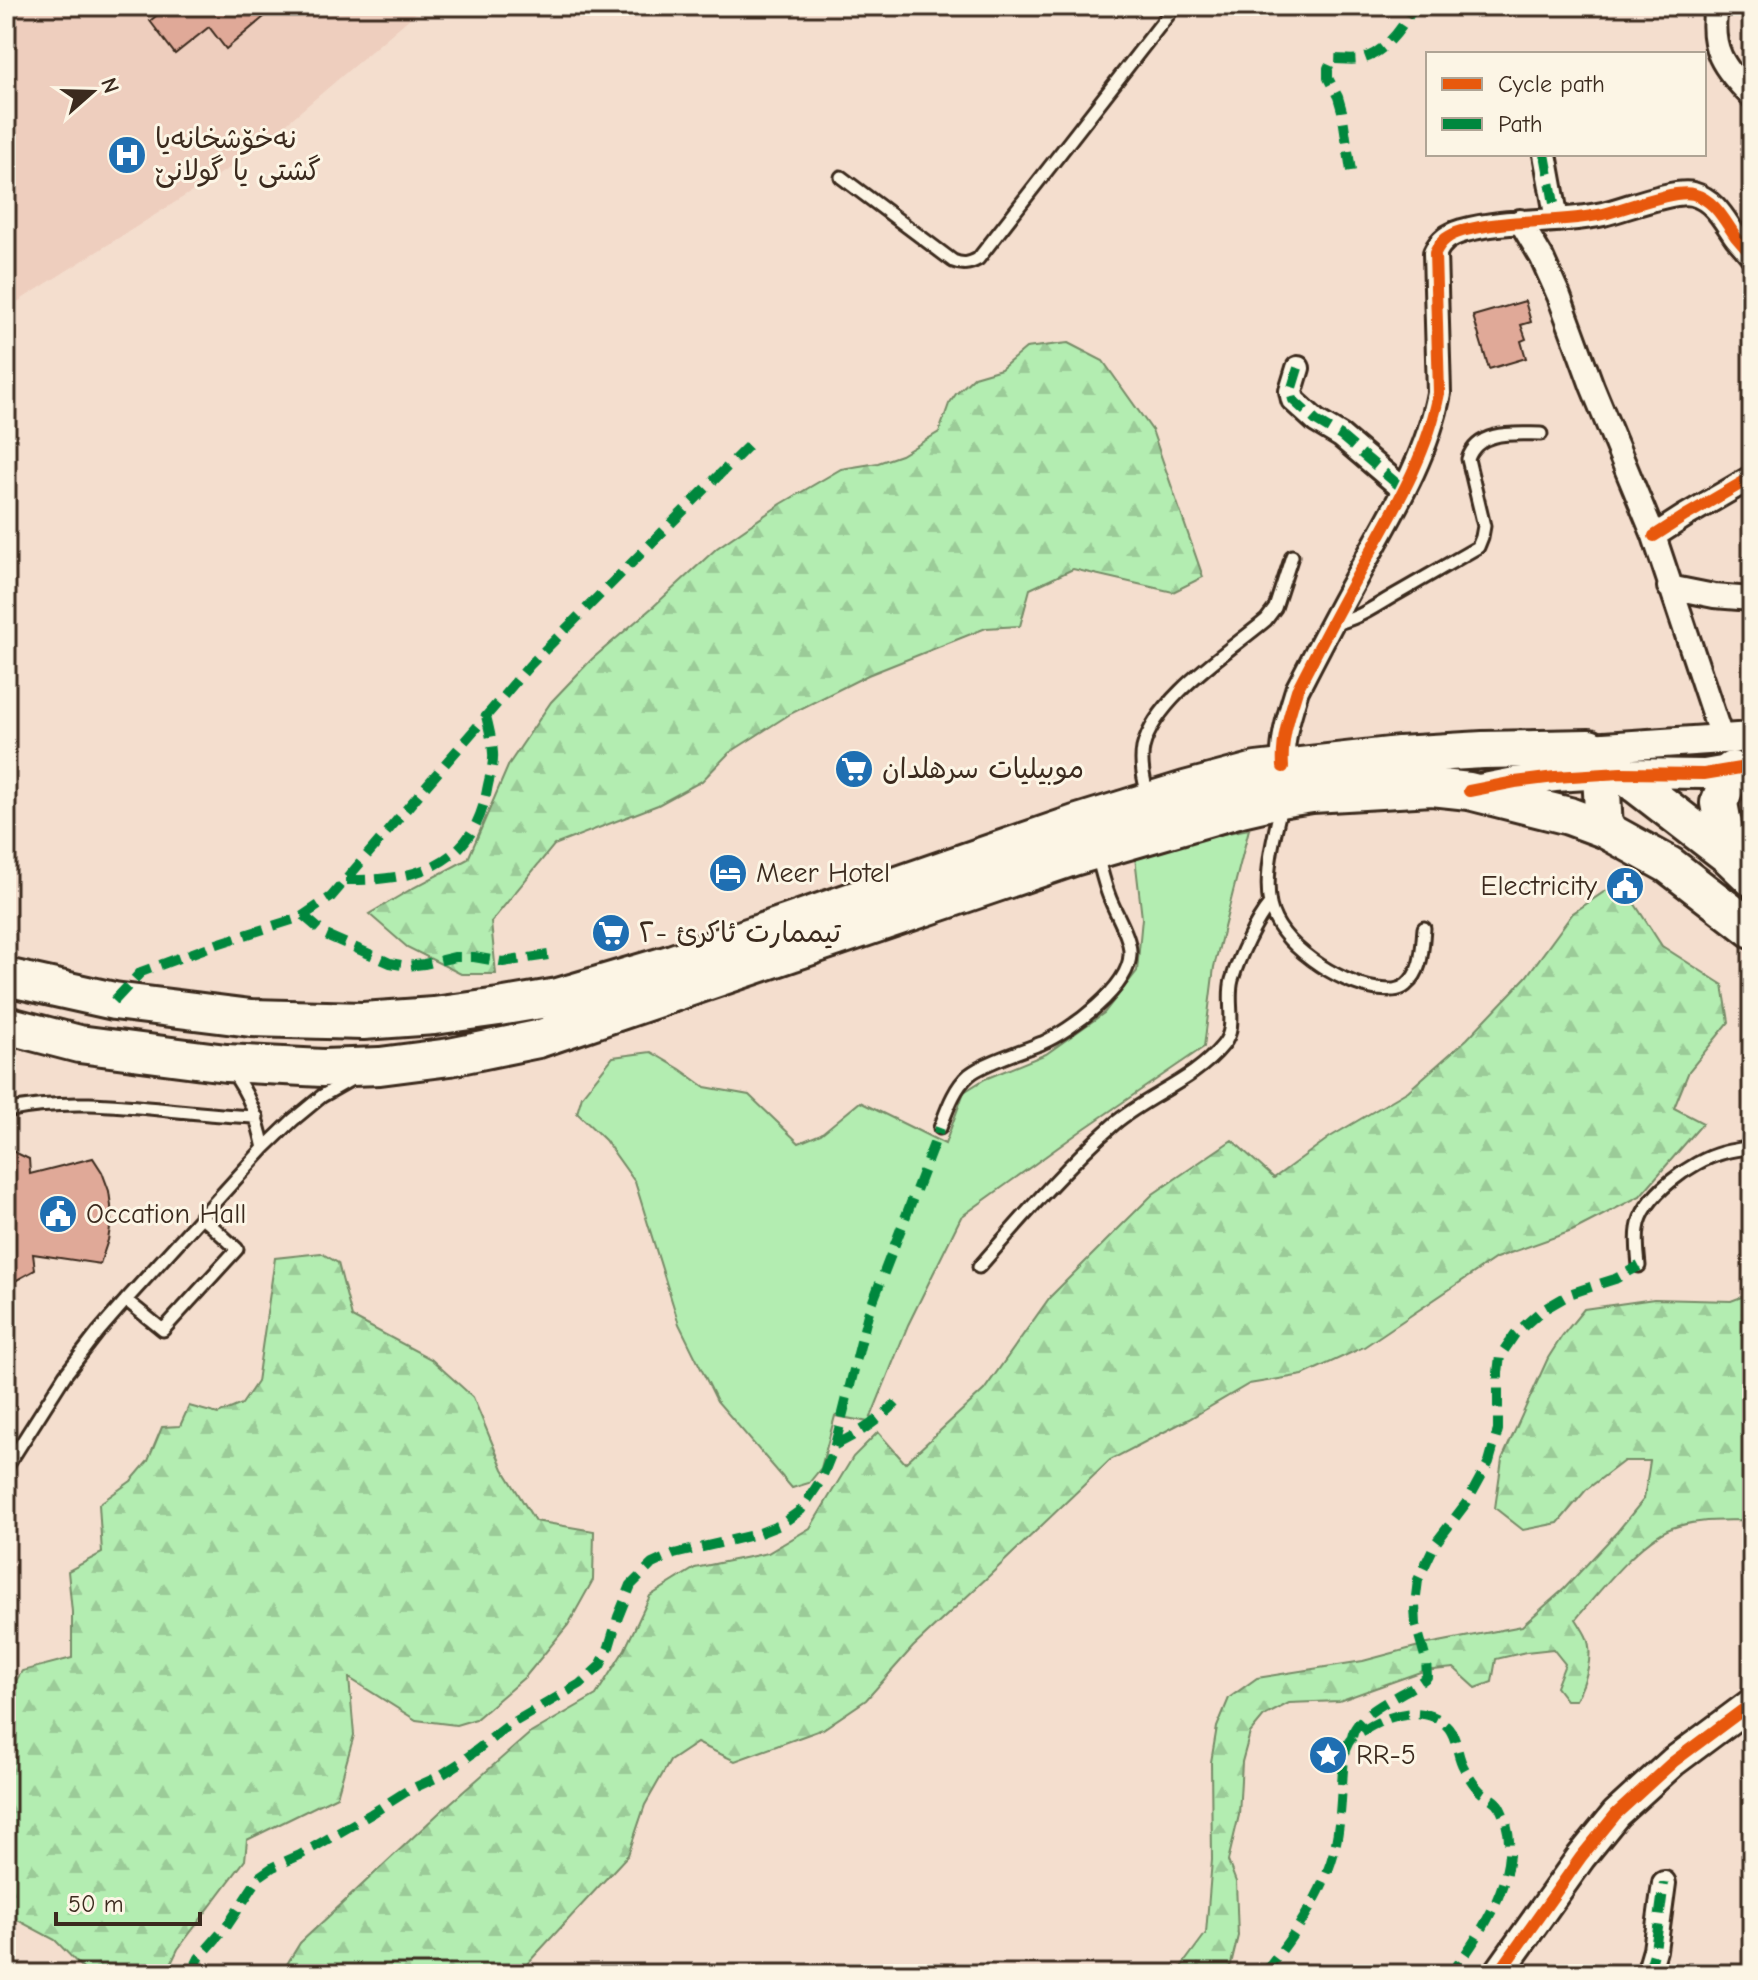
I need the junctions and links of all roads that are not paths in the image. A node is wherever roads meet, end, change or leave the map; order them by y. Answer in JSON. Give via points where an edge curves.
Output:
{"nodes":[{"id":1,"x":1175,"y":6,"type":"edge"},
{"id":2,"x":1716,"y":6,"type":"edge"},
{"id":3,"x":1752,"y":97,"type":"edge"},
{"id":4,"x":1545,"y":156,"type":"edge"},
{"id":5,"x":841,"y":177,"type":"dead end"},
{"id":6,"x":1557,"y":220,"type":"junction"},
{"id":7,"x":1520,"y":221,"type":"junction"},
{"id":8,"x":1752,"y":256,"type":"edge"},
{"id":9,"x":1298,"y":368,"type":"dead end"},
{"id":10,"x":1541,"y":434,"type":"dead end"},
{"id":11,"x":1752,"y":477,"type":"edge"},
{"id":12,"x":1403,"y":489,"type":"junction"},
{"id":13,"x":1654,"y":536,"type":"junction"},
{"id":14,"x":1292,"y":556,"type":"dead end"},
{"id":15,"x":1669,"y":587,"type":"junction"},
{"id":16,"x":1752,"y":599,"type":"edge"},
{"id":17,"x":1331,"y":625,"type":"junction"},
{"id":18,"x":1752,"y":737,"type":"edge"},
{"id":19,"x":1735,"y":759,"type":"edge"},
{"id":20,"x":1604,"y":765,"type":"junction"},
{"id":21,"x":1283,"y":783,"type":"junction"},
{"id":22,"x":1469,"y":791,"type":"junction"},
{"id":23,"x":1149,"y":801,"type":"junction"},
{"id":24,"x":1604,"y":829,"type":"junction"},
{"id":25,"x":1096,"y":851,"type":"junction"},
{"id":26,"x":1740,"y":867,"type":"edge"},
{"id":27,"x":1270,"y":904,"type":"junction"},
{"id":28,"x":1424,"y":928,"type":"dead end"},
{"id":29,"x":1752,"y":929,"type":"edge"},
{"id":30,"x":6,"y":977,"type":"edge"},
{"id":31,"x":6,"y":1025,"type":"edge"},
{"id":32,"x":226,"y":1063,"type":"junction"},
{"id":33,"x":380,"y":1066,"type":"junction"},
{"id":34,"x":6,"y":1111,"type":"edge"},
{"id":35,"x":257,"y":1117,"type":"junction"},
{"id":36,"x":940,"y":1128,"type":"dead end"},
{"id":37,"x":1752,"y":1147,"type":"edge"},
{"id":38,"x":264,"y":1148,"type":"junction"},
{"id":39,"x":201,"y":1216,"type":"junction"},
{"id":40,"x":1639,"y":1266,"type":"dead end"},
{"id":41,"x":979,"y":1267,"type":"dead end"},
{"id":42,"x":126,"y":1300,"type":"junction"},
{"id":43,"x":6,"y":1468,"type":"edge"},
{"id":44,"x":1752,"y":1703,"type":"edge"},
{"id":45,"x":1664,"y":1883,"type":"dead end"},
{"id":46,"x":1498,"y":1974,"type":"edge"},
{"id":47,"x":1648,"y":1974,"type":"edge"}],
"edges":[{"from":1,"to":5,"type":"lane","via":[[978,259],[966,264],[953,261]]},
{"from":2,"to":3,"type":"street","via":[[1714,43]]},
{"from":4,"to":6,"type":"street"},
{"from":6,"to":7,"type":"street"},
{"from":6,"to":8,"type":"street","via":[[1690,193],[1715,208]]},
{"from":7,"to":12,"type":"street","via":[[1461,231],[1440,242],[1435,253],[1439,393],[1428,439]]},
{"from":7,"to":13,"type":"street","via":[[1559,296]]},
{"from":9,"to":12,"type":"street","via":[[1293,400]]},
{"from":10,"to":17,"type":"lane","via":[[1499,433],[1471,450],[1468,459],[1484,526],[1478,547],[1372,611]]},
{"from":11,"to":13,"type":"street"},
{"from":12,"to":17,"type":"street"},
{"from":13,"to":15,"type":"street"},
{"from":14,"to":23,"type":"lane","via":[[1266,620],[1178,693],[1150,727],[1142,771]]},
{"from":15,"to":16,"type":"street"},
{"from":15,"to":19,"type":"street"},
{"from":17,"to":21,"type":"street","via":[[1297,690],[1286,726]]},
{"from":18,"to":19,"type":"street"},
{"from":19,"to":20,"type":"street"},
{"from":19,"to":20,"type":"street","via":[[1704,774]]},
{"from":19,"to":26,"type":"highway","via":[[1719,803]]},
{"from":20,"to":21,"type":"highway","via":[[1483,750],[1399,755]]},
{"from":20,"to":22,"type":"street"},
{"from":20,"to":24,"type":"highway"},
{"from":20,"to":26,"type":"highway"},
{"from":21,"to":22,"type":"highway"},
{"from":21,"to":23,"type":"highway","via":[[1256,771]]},
{"from":21,"to":25,"type":"highway","via":[[1241,808]]},
{"from":21,"to":27,"type":"lane","via":[[1273,838]]},
{"from":22,"to":24,"type":"highway"},
{"from":23,"to":30,"type":"highway","via":[[670,964],[558,997],[499,1007],[363,1021],[251,1018],[114,1001]]},
{"from":24,"to":29,"type":"highway","via":[[1669,865]]},
{"from":25,"to":33,"type":"highway","via":[[538,1039]]},
{"from":25,"to":36,"type":"lane","via":[[1128,940],[1129,964],[1114,990],[1088,1014],[1047,1041],[972,1072]]},
{"from":27,"to":28,"type":"lane","via":[[1285,935],[1303,951],[1328,971],[1365,987],[1403,988],[1421,960]]},
{"from":27,"to":41,"type":"lane","via":[[1259,917],[1232,982],[1226,1042],[1186,1078],[1113,1125]]},
{"from":31,"to":32,"type":"highway","via":[[79,1044]]},
{"from":32,"to":33,"type":"highway"},
{"from":32,"to":35,"type":"lane","via":[[246,1089]]},
{"from":33,"to":38,"type":"lane","via":[[322,1096]]},
{"from":34,"to":35,"type":"lane","via":[[74,1103]]},
{"from":35,"to":38,"type":"lane"},
{"from":37,"to":40,"type":"lane","via":[[1709,1157],[1660,1191],[1638,1227]]},
{"from":38,"to":39,"type":"lane"},
{"from":39,"to":42,"type":"lane"},
{"from":39,"to":42,"type":"lane","via":[[237,1249],[163,1330]]},
{"from":42,"to":43,"type":"lane","via":[[65,1375]]},
{"from":44,"to":46,"type":"street","via":[[1673,1762],[1616,1814]]},
{"from":45,"to":47,"type":"street"}]}
